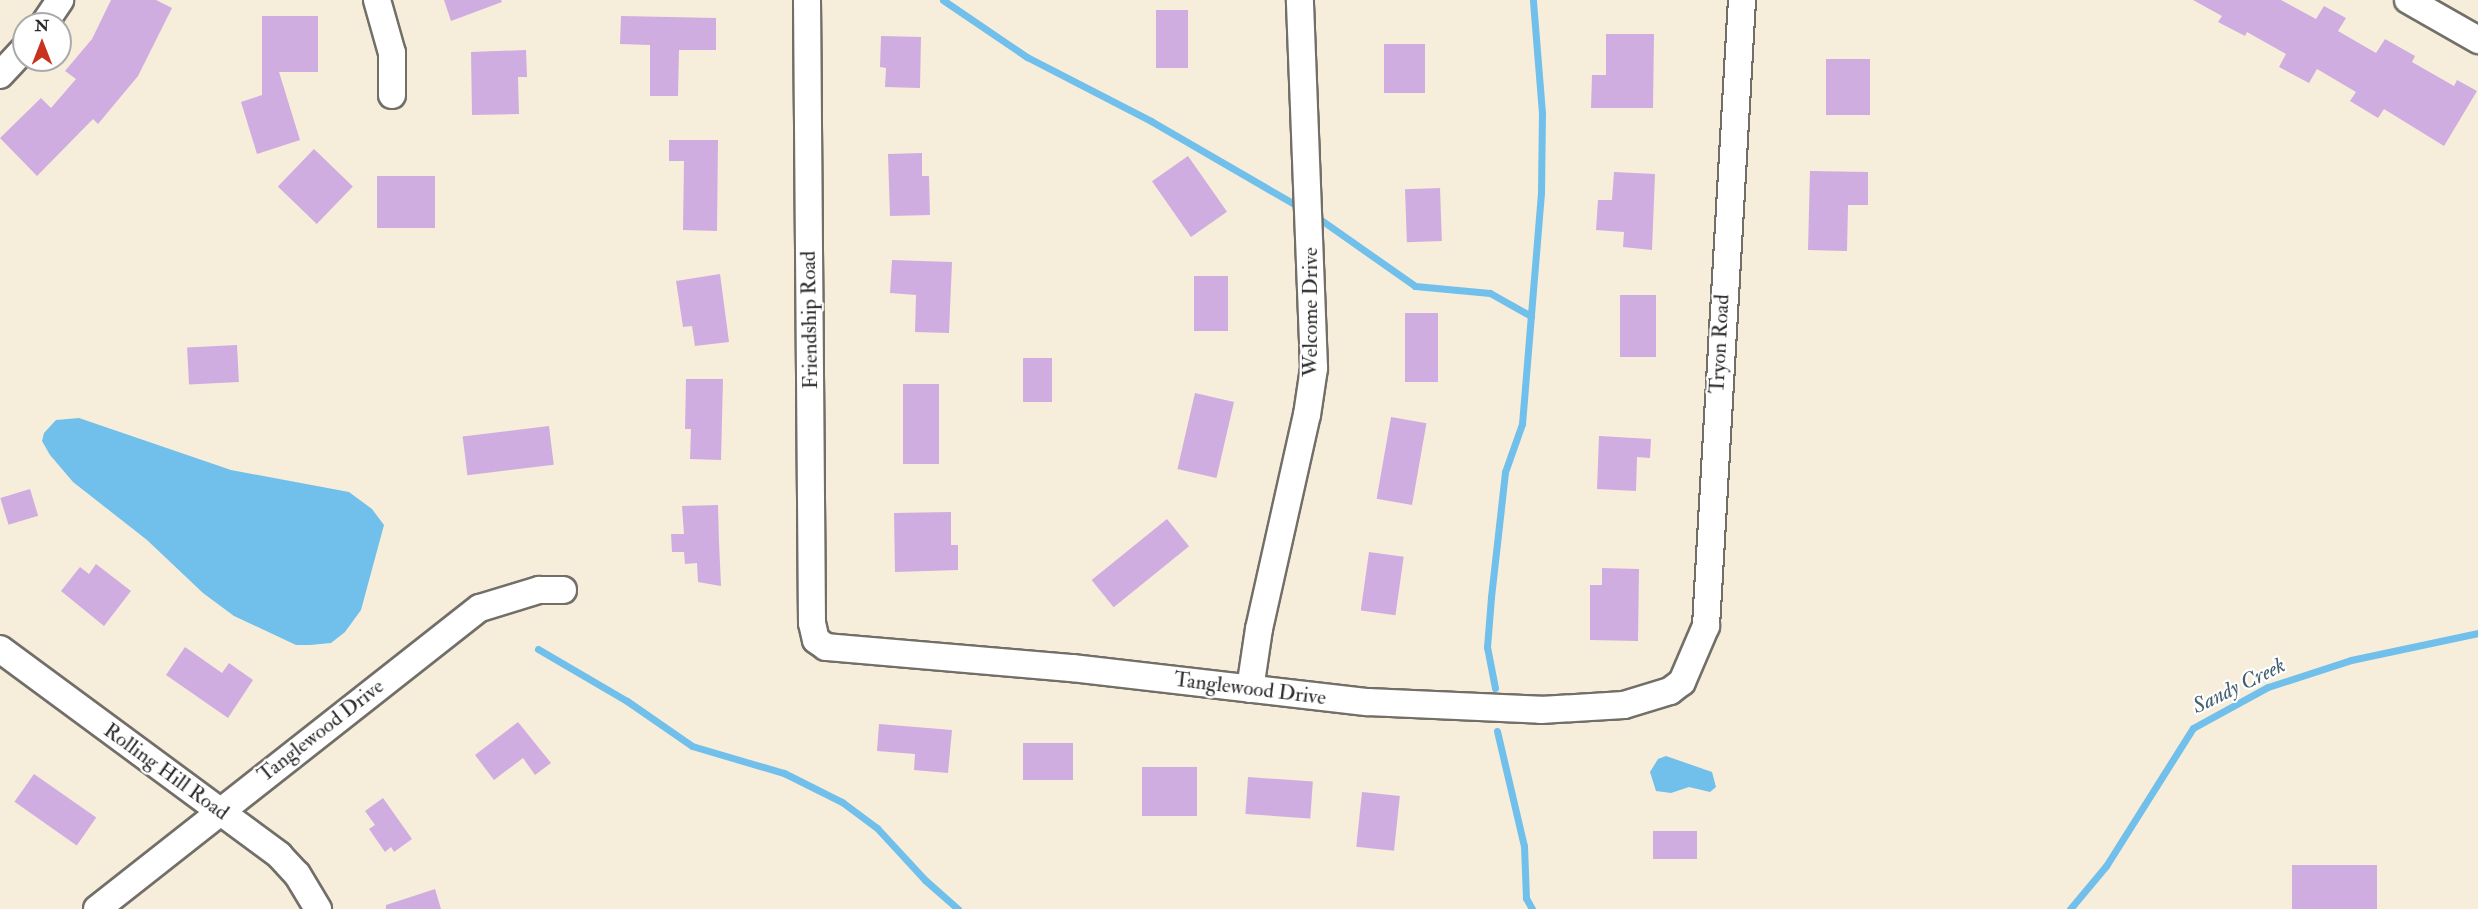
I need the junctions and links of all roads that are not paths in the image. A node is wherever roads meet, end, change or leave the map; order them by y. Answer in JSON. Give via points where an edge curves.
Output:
{"nodes":[{"id":1,"x":376,"y":0,"type":"edge"},
{"id":2,"x":807,"y":0,"type":"edge"},
{"id":3,"x":1300,"y":0,"type":"edge"},
{"id":4,"x":1742,"y":0,"type":"edge"},
{"id":5,"x":2408,"y":0,"type":"edge"},
{"id":6,"x":2478,"y":40,"type":"edge"},
{"id":7,"x":12,"y":62,"type":"edge"},
{"id":8,"x":0,"y":75,"type":"edge"},
{"id":9,"x":392,"y":94,"type":"dead end"},
{"id":10,"x":563,"y":590,"type":"dead end"},
{"id":11,"x":816,"y":640,"type":"joint"},
{"id":12,"x":0,"y":649,"type":"edge"},
{"id":13,"x":1682,"y":682,"type":"joint"},
{"id":14,"x":1250,"y":689,"type":"junction"},
{"id":15,"x":221,"y":811,"type":"junction"},
{"id":16,"x":97,"y":909,"type":"edge"},
{"id":17,"x":318,"y":909,"type":"edge"}],
"edges":[{"from":1,"to":9,"type":"street","via":[[392,53]]},
{"from":2,"to":11,"type":"street","name":"Friendship Road","via":[[812,604]]},
{"from":3,"to":14,"type":"street","name":"Welcome Drive","via":[[1314,368]]},
{"from":4,"to":13,"type":"street","name":"Tryon Road","via":[[1706,626]]},
{"from":5,"to":6,"type":"street"},
{"from":7,"to":8,"type":"street"},
{"from":10,"to":15,"type":"street","name":"Tanglewood Drive","via":[[539,590],[480,608]]},
{"from":11,"to":14,"type":"street","name":"Tanglewood Drive","via":[[826,647],[1072,668]]},
{"from":12,"to":15,"type":"street","name":"Rolling Hill Road"},
{"from":13,"to":14,"type":"street","name":"Tanglewood Drive","via":[[1653,699],[1624,705],[1540,710],[1368,702]]},
{"from":15,"to":16,"type":"street","name":"Tanglewood Drive"},
{"from":15,"to":17,"type":"street","name":"Rolling Hill Road","via":[[297,874]]}]}
